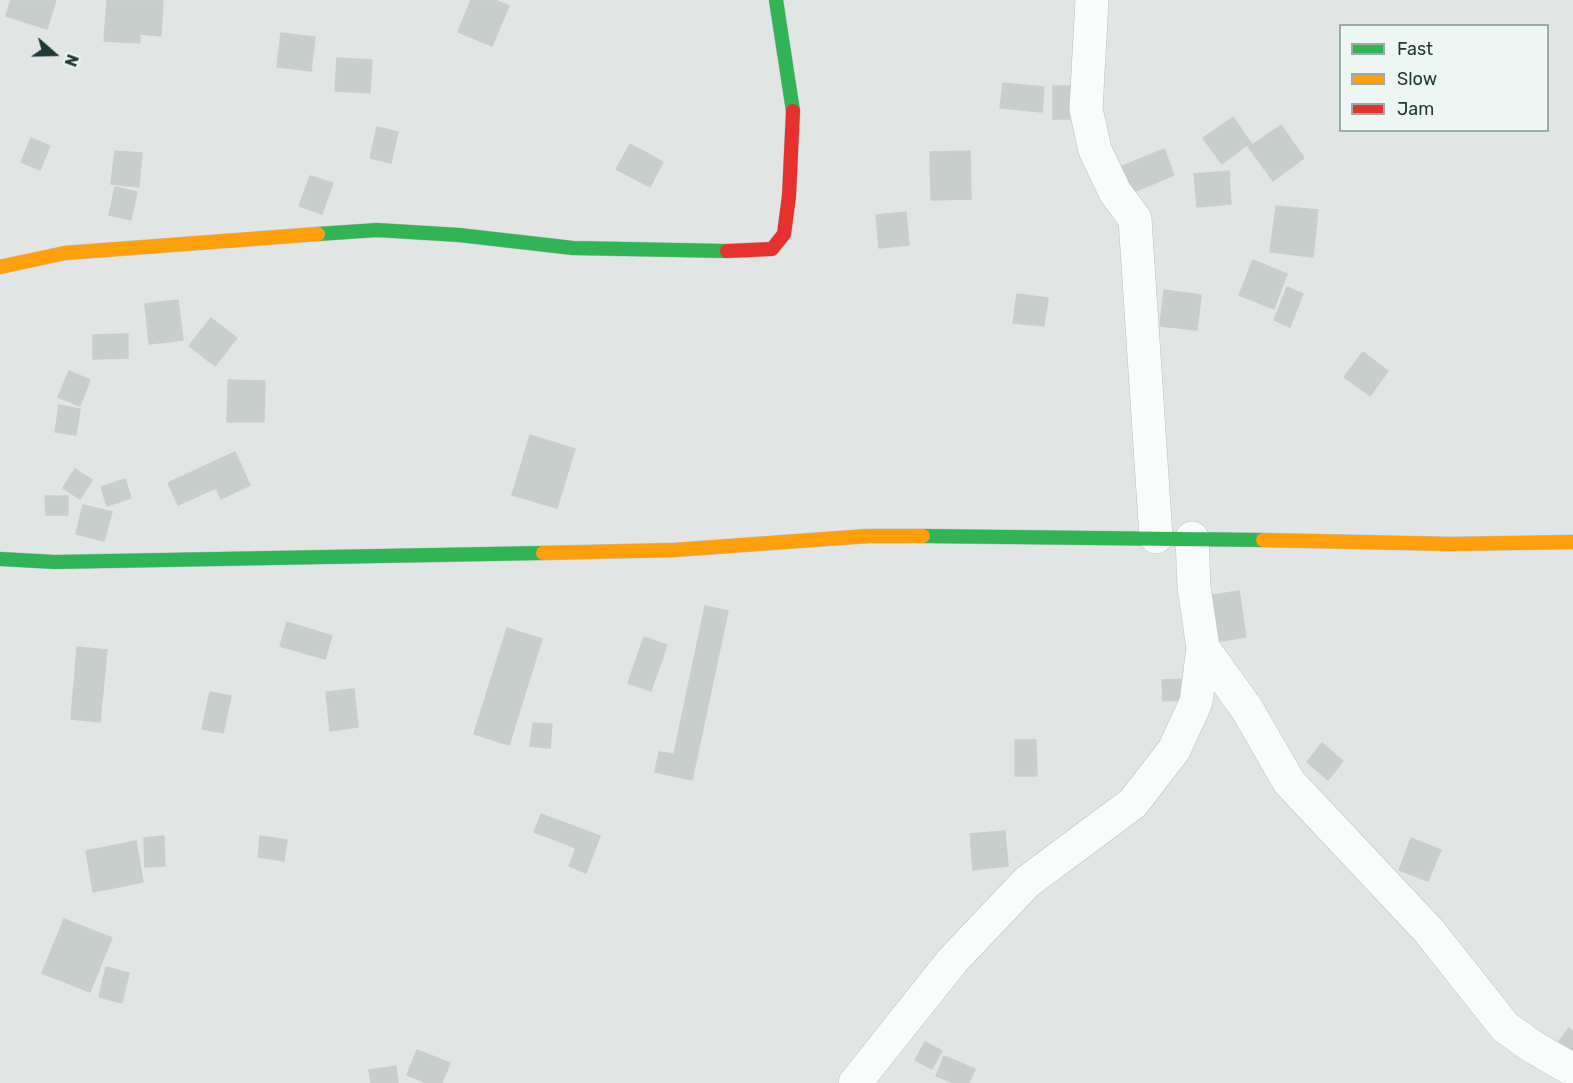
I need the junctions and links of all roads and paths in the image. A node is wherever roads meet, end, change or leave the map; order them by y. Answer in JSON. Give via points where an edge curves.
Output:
{"nodes":[{"id":1,"x":776,"y":0,"type":"edge"},
{"id":2,"x":1092,"y":0,"type":"edge"},
{"id":3,"x":0,"y":267,"type":"edge"},
{"id":4,"x":1156,"y":537,"type":"junction"},
{"id":5,"x":1192,"y":538,"type":"junction"},
{"id":6,"x":1573,"y":542,"type":"edge"},
{"id":7,"x":0,"y":559,"type":"edge"},
{"id":8,"x":1203,"y":648,"type":"junction"},
{"id":9,"x":1573,"y":1070,"type":"edge"},
{"id":10,"x":855,"y":1083,"type":"edge"}],
"edges":[{"from":1,"to":3,"type":"street","via":[[793,110],[787,215],[784,234],[772,249],[573,248],[377,230],[65,253]]},
{"from":2,"to":4,"type":"street","via":[[1086,109],[1095,150],[1114,192],[1135,219]]},
{"from":4,"to":5,"type":"street"},
{"from":4,"to":7,"type":"street","via":[[868,536],[674,550],[55,562]]},
{"from":5,"to":6,"type":"street","via":[[1452,544]]},
{"from":5,"to":8,"type":"street"},
{"from":8,"to":9,"type":"street","via":[[1247,709],[1289,782],[1429,931],[1505,1027]]},
{"from":8,"to":10,"type":"street","via":[[1196,702],[1174,750],[1133,803],[1027,882],[953,960]]}]}
